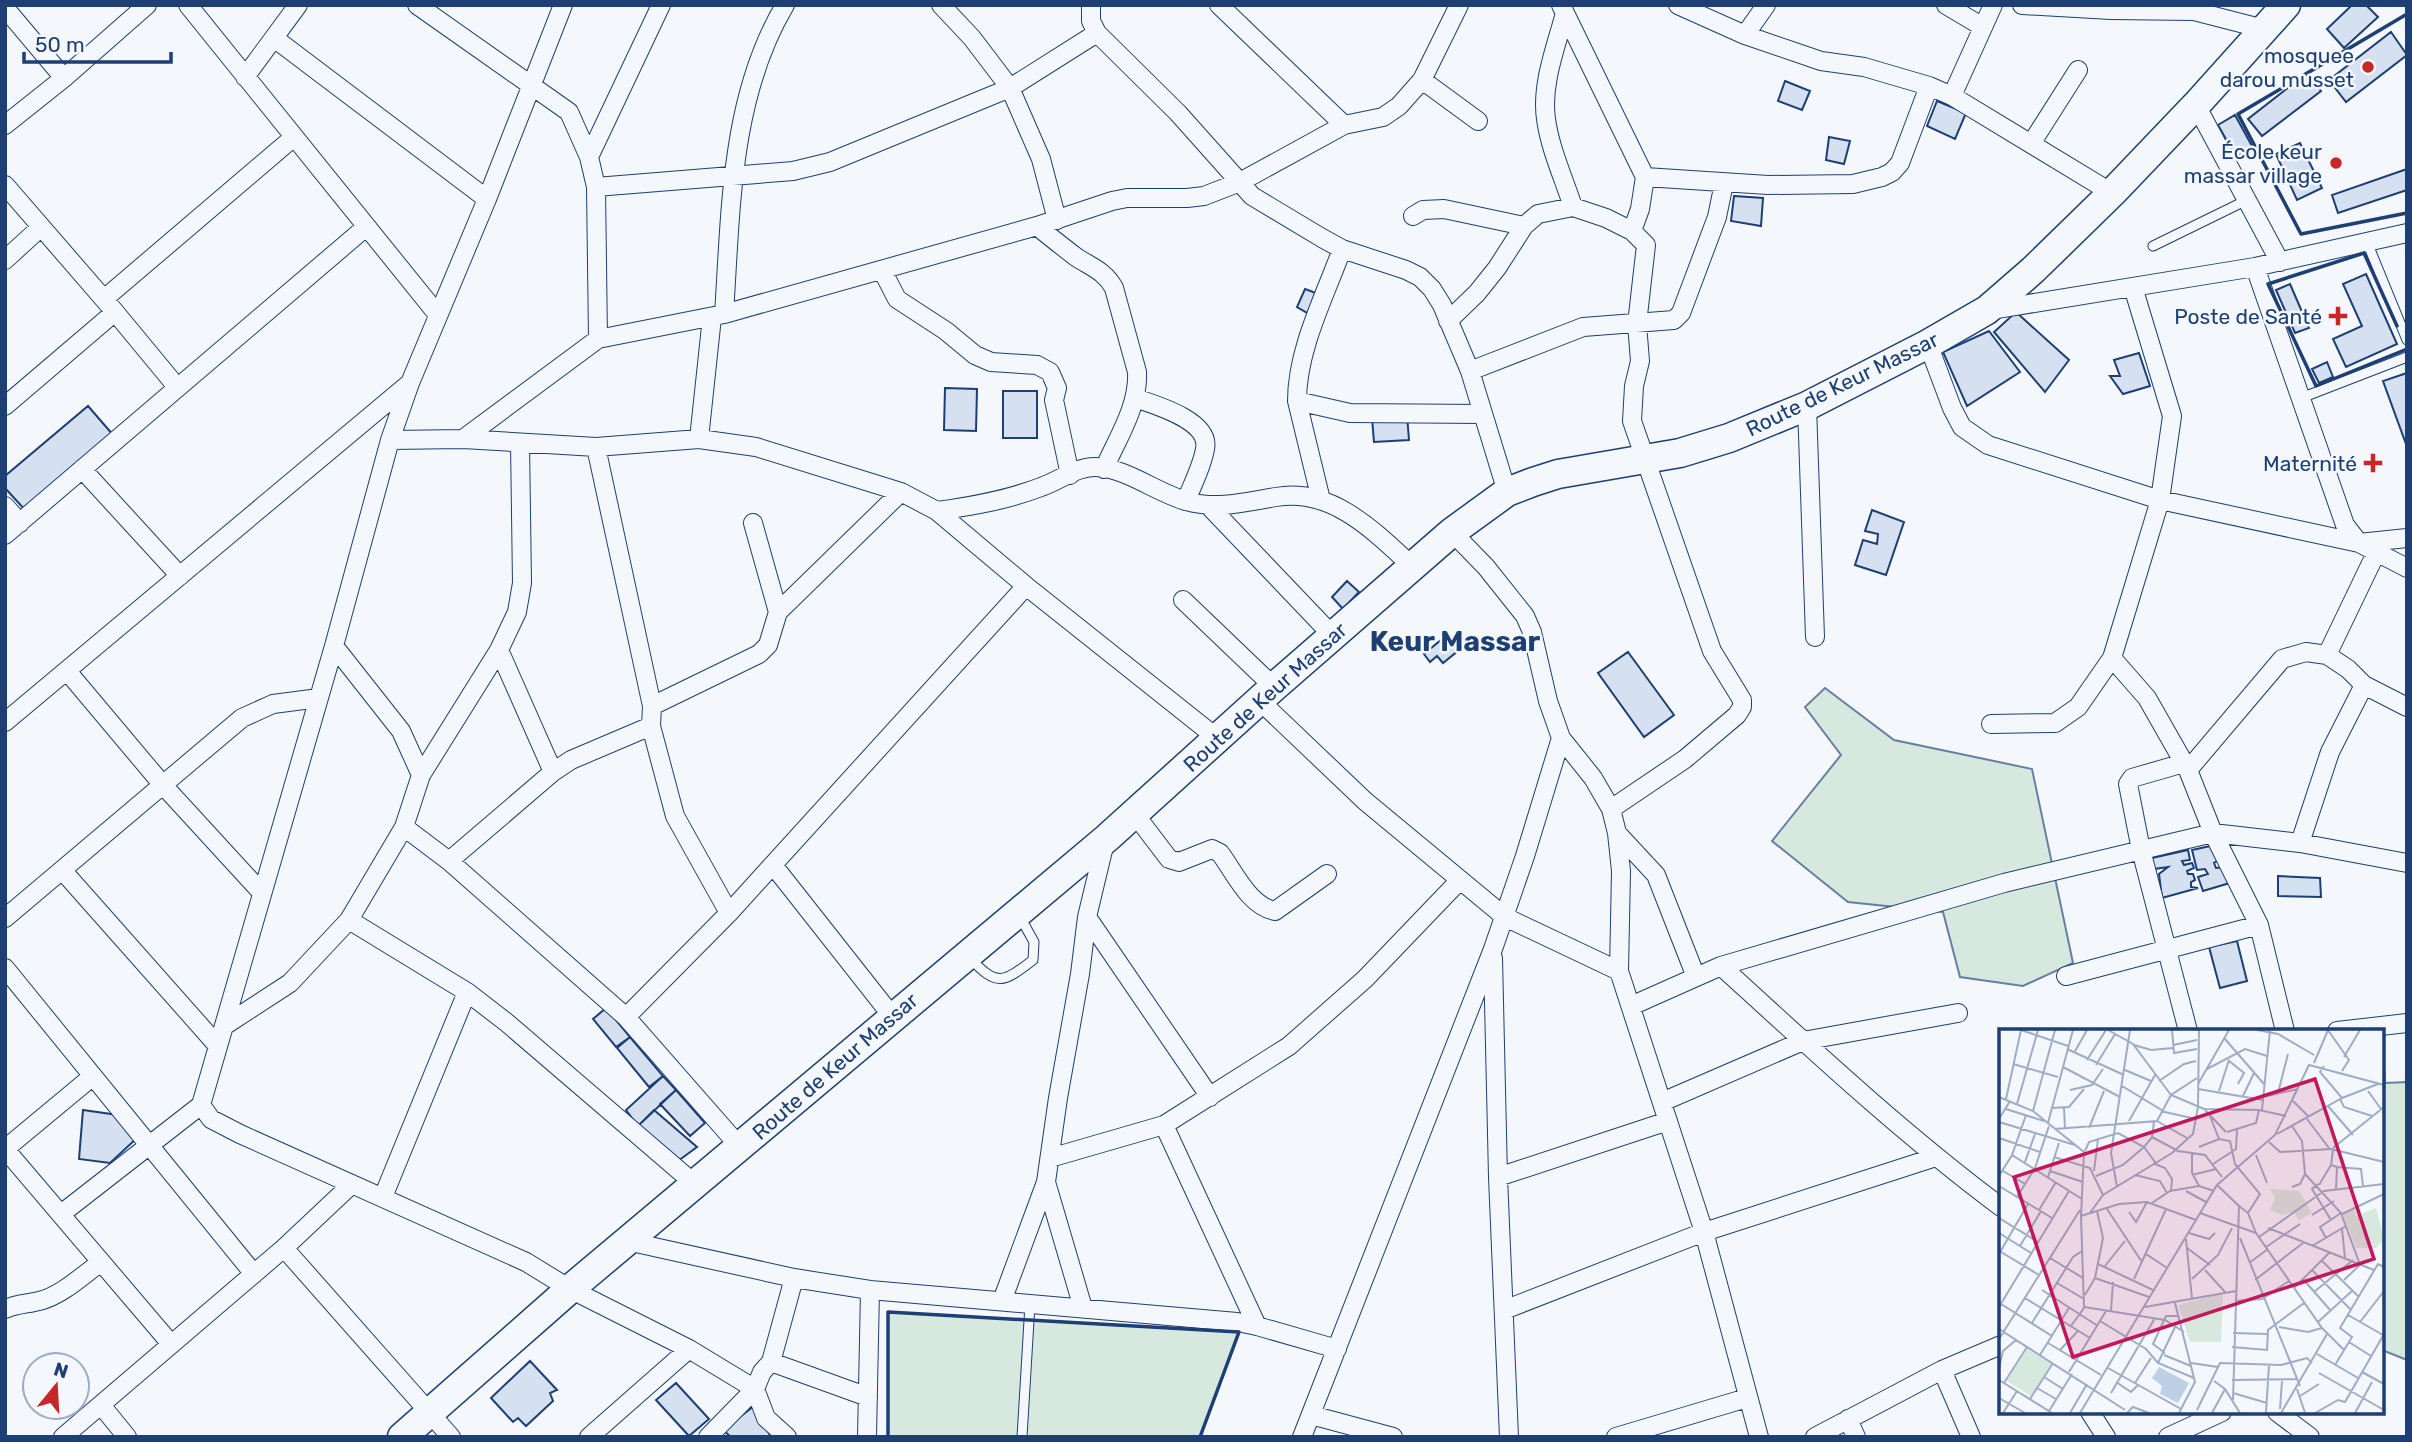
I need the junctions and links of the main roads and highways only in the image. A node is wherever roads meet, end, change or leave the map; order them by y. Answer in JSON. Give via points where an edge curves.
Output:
{"nodes":[{"id":1,"x":2286,"y":5,"type":"edge"},
{"id":2,"x":402,"y":1437,"type":"edge"}],
"edges":[{"from":1,"to":2,"type":"main road","name":"Route de Keur Massar","via":[[2112,193],[1987,310],[1807,406],[1680,453],[1558,474],[1507,492],[1452,532],[1107,838],[570,1289]]}]}
